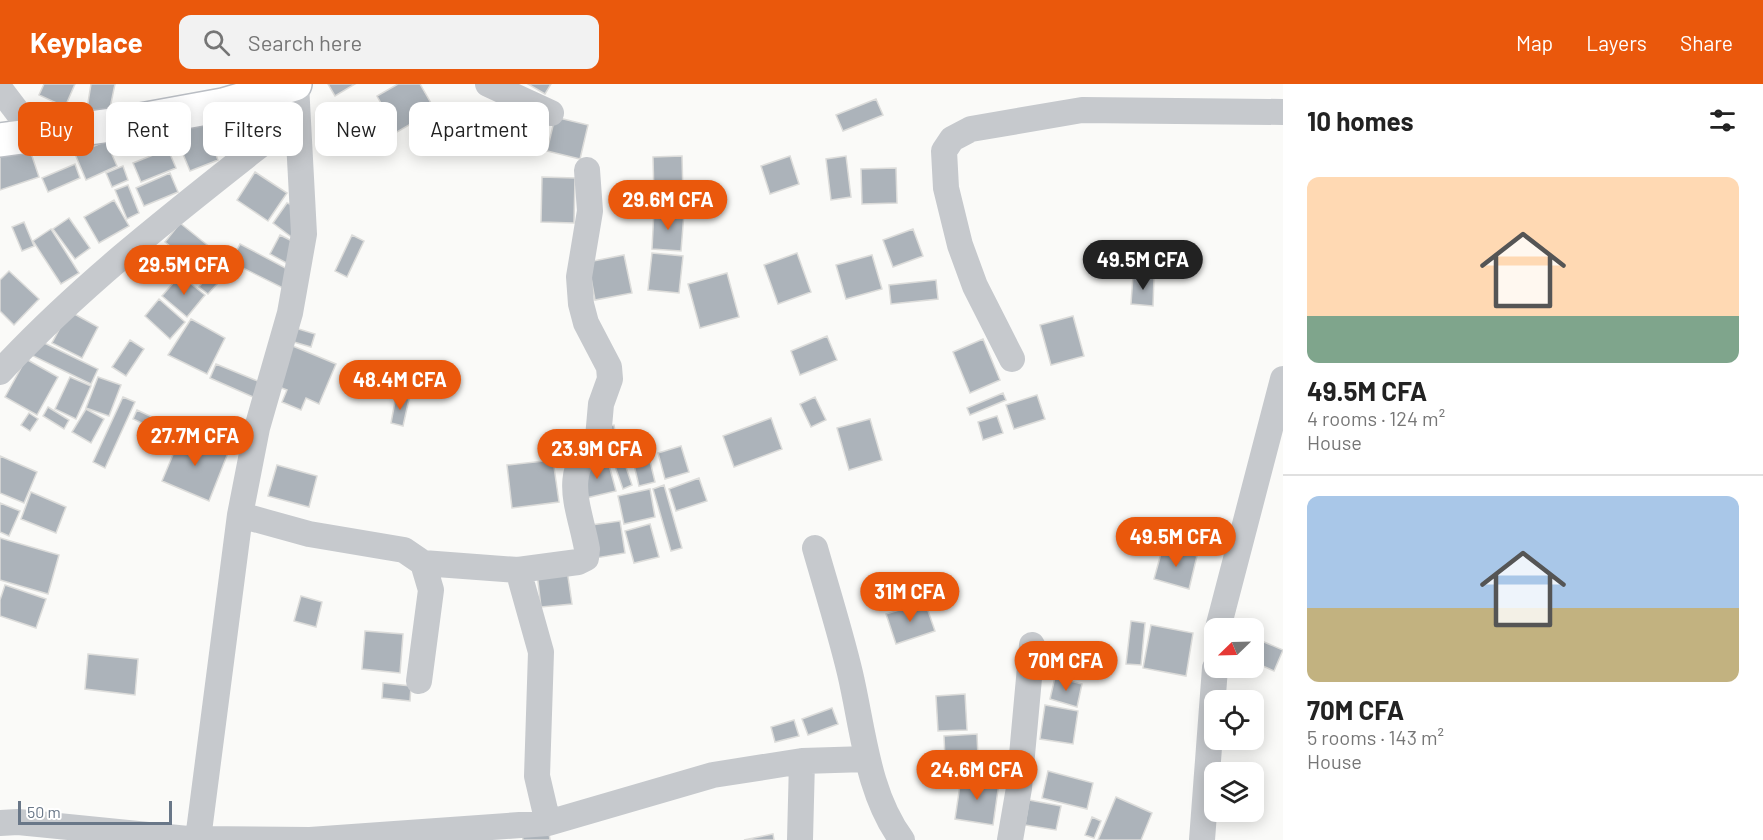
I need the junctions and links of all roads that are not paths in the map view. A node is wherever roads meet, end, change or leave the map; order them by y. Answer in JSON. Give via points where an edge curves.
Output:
{"nodes":[{"id":1,"x":488,"y":84,"type":"edge"},
{"id":2,"x":0,"y":90,"type":"edge"},
{"id":3,"x":296,"y":95,"type":"edge"},
{"id":4,"x":551,"y":112,"type":"dead end"},
{"id":5,"x":1283,"y":112,"type":"edge"},
{"id":6,"x":18,"y":113,"type":"edge"},
{"id":7,"x":94,"y":128,"type":"edge"},
{"id":8,"x":18,"y":137,"type":"edge"},
{"id":9,"x":0,"y":140,"type":"edge"},
{"id":10,"x":587,"y":170,"type":"dead end"},
{"id":11,"x":1012,"y":359,"type":"dead end"},
{"id":12,"x":0,"y":372,"type":"edge"},
{"id":13,"x":1283,"y":379,"type":"edge"},
{"id":14,"x":240,"y":515,"type":"junction"},
{"id":15,"x":815,"y":548,"type":"dead end"},
{"id":16,"x":423,"y":563,"type":"junction"},
{"id":17,"x":518,"y":570,"type":"junction"},
{"id":18,"x":1221,"y":618,"type":"edge"},
{"id":19,"x":1032,"y":645,"type":"dead end"},
{"id":20,"x":1214,"y":678,"type":"edge"},
{"id":21,"x":419,"y":681,"type":"dead end"},
{"id":22,"x":867,"y":759,"type":"junction"},
{"id":23,"x":802,"y":761,"type":"junction"},
{"id":24,"x":0,"y":823,"type":"edge"},
{"id":25,"x":548,"y":823,"type":"junction"},
{"id":26,"x":198,"y":839,"type":"edge"},
{"id":27,"x":800,"y":840,"type":"edge"},
{"id":28,"x":902,"y":840,"type":"edge"},
{"id":29,"x":1010,"y":840,"type":"edge"},
{"id":30,"x":1202,"y":840,"type":"edge"}],
"edges":[{"from":1,"to":4,"type":"street"},
{"from":2,"to":6,"type":"street"},
{"from":3,"to":7,"type":"street"},
{"from":3,"to":12,"type":"street","via":[[41,328]]},
{"from":3,"to":14,"type":"street","via":[[304,234],[290,313],[257,428]]},
{"from":5,"to":11,"type":"street","via":[[1082,110],[971,129],[952,139],[944,151],[946,189],[960,245],[975,286]]},
{"from":8,"to":9,"type":"street"},
{"from":10,"to":17,"type":"street","via":[[590,211],[579,277],[581,304],[586,323],[609,367],[610,379],[601,404],[598,438],[583,453],[574,484],[586,558]]},
{"from":13,"to":18,"type":"street"},
{"from":14,"to":16,"type":"street","via":[[309,534],[404,550]]},
{"from":14,"to":26,"type":"street"},
{"from":15,"to":22,"type":"street","via":[[850,672]]},
{"from":16,"to":17,"type":"street"},
{"from":16,"to":21,"type":"street","via":[[430,590]]},
{"from":17,"to":25,"type":"street","via":[[541,652],[537,776]]},
{"from":19,"to":29,"type":"street","via":[[1019,788]]},
{"from":20,"to":30,"type":"street"},
{"from":22,"to":23,"type":"street"},
{"from":22,"to":28,"type":"street","via":[[893,828]]},
{"from":23,"to":25,"type":"street","via":[[713,775]]},
{"from":23,"to":27,"type":"street"},
{"from":24,"to":26,"type":"street"},
{"from":25,"to":26,"type":"street","via":[[310,840]]}]}
